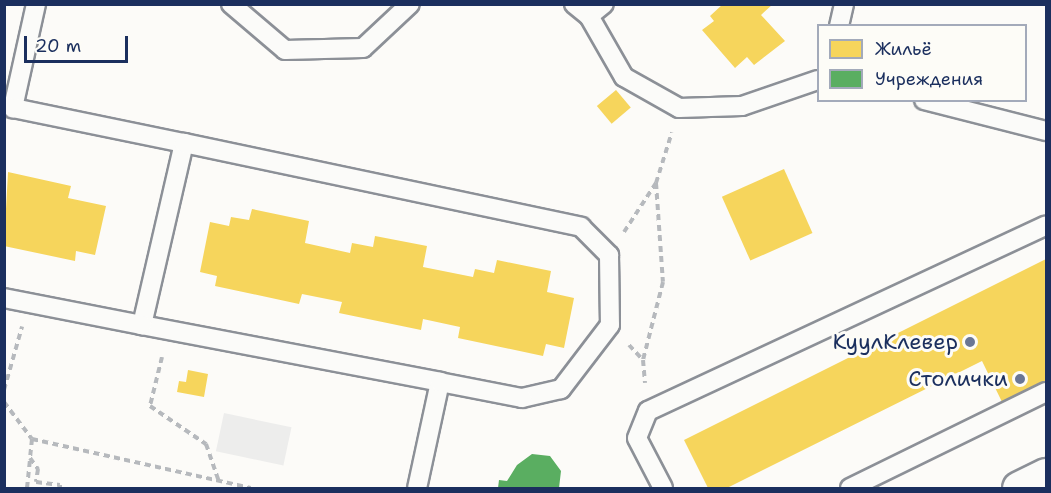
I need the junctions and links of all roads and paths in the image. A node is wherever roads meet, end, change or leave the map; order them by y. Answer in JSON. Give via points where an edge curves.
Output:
{"nodes":[{"id":1,"x":36,"y":4,"type":"edge"},
{"id":2,"x":231,"y":4,"type":"edge"},
{"id":3,"x":410,"y":4,"type":"edge"},
{"id":4,"x":574,"y":4,"type":"edge"},
{"id":5,"x":604,"y":4,"type":"edge"},
{"id":6,"x":844,"y":4,"type":"edge"},
{"id":7,"x":590,"y":16,"type":"junction"},
{"id":8,"x":839,"y":24,"type":"edge"},
{"id":9,"x":817,"y":81,"type":"edge"},
{"id":10,"x":932,"y":102,"type":"edge"},
{"id":11,"x":679,"y":108,"type":"junction"},
{"id":12,"x":1047,"y":131,"type":"edge"},
{"id":13,"x":184,"y":143,"type":"junction"},
{"id":14,"x":656,"y":183,"type":"junction"},
{"id":15,"x":1047,"y":225,"type":"edge"},
{"id":16,"x":609,"y":255,"type":"junction"},
{"id":17,"x":4,"y":298,"type":"edge"},
{"id":18,"x":28,"y":303,"type":"junction"},
{"id":19,"x":142,"y":325,"type":"junction"},
{"id":20,"x":169,"y":330,"type":"junction"},
{"id":21,"x":440,"y":382,"type":"junction"},
{"id":22,"x":4,"y":390,"type":"edge"},
{"id":23,"x":1047,"y":392,"type":"edge"},
{"id":24,"x":4,"y":402,"type":"edge"},
{"id":25,"x":648,"y":411,"type":"junction"},
{"id":26,"x":32,"y":439,"type":"junction"},
{"id":27,"x":30,"y":458,"type":"junction"},
{"id":28,"x":1047,"y":475,"type":"edge"},
{"id":29,"x":219,"y":481,"type":"junction"},
{"id":30,"x":27,"y":489,"type":"edge"},
{"id":31,"x":60,"y":489,"type":"edge"},
{"id":32,"x":250,"y":489,"type":"edge"},
{"id":33,"x":417,"y":489,"type":"edge"},
{"id":34,"x":663,"y":489,"type":"edge"},
{"id":35,"x":850,"y":489,"type":"edge"},
{"id":36,"x":1019,"y":489,"type":"edge"}],
"edges":[{"from":1,"to":13,"type":"lane","via":[[13,108]]},
{"from":2,"to":3,"type":"lane","via":[[285,50],[363,48]]},
{"from":4,"to":7,"type":"lane"},
{"from":5,"to":7,"type":"lane"},
{"from":6,"to":8,"type":"lane"},
{"from":7,"to":11,"type":"lane","via":[[624,77]]},
{"from":9,"to":11,"type":"lane","via":[[742,106]]},
{"from":10,"to":12,"type":"lane"},
{"from":11,"to":14,"type":"path"},
{"from":13,"to":16,"type":"lane","via":[[581,227]]},
{"from":13,"to":19,"type":"lane"},
{"from":14,"to":16,"type":"path"},
{"from":14,"to":25,"type":"path","via":[[663,282],[643,360]]},
{"from":15,"to":25,"type":"lane"},
{"from":16,"to":21,"type":"lane","via":[[610,325],[561,389],[522,398]]},
{"from":17,"to":18,"type":"lane"},
{"from":18,"to":19,"type":"lane"},
{"from":18,"to":22,"type":"path"},
{"from":19,"to":20,"type":"lane"},
{"from":20,"to":21,"type":"lane"},
{"from":20,"to":29,"type":"path","via":[[150,406],[206,444]]},
{"from":21,"to":33,"type":"lane"},
{"from":23,"to":35,"type":"lane"},
{"from":24,"to":26,"type":"path"},
{"from":25,"to":34,"type":"lane","via":[[637,438]]},
{"from":26,"to":27,"type":"path"},
{"from":26,"to":29,"type":"path"},
{"from":27,"to":30,"type":"path"},
{"from":27,"to":31,"type":"path","via":[[38,469],[36,482],[60,485]]},
{"from":28,"to":36,"type":"street"},
{"from":29,"to":32,"type":"path"}]}
